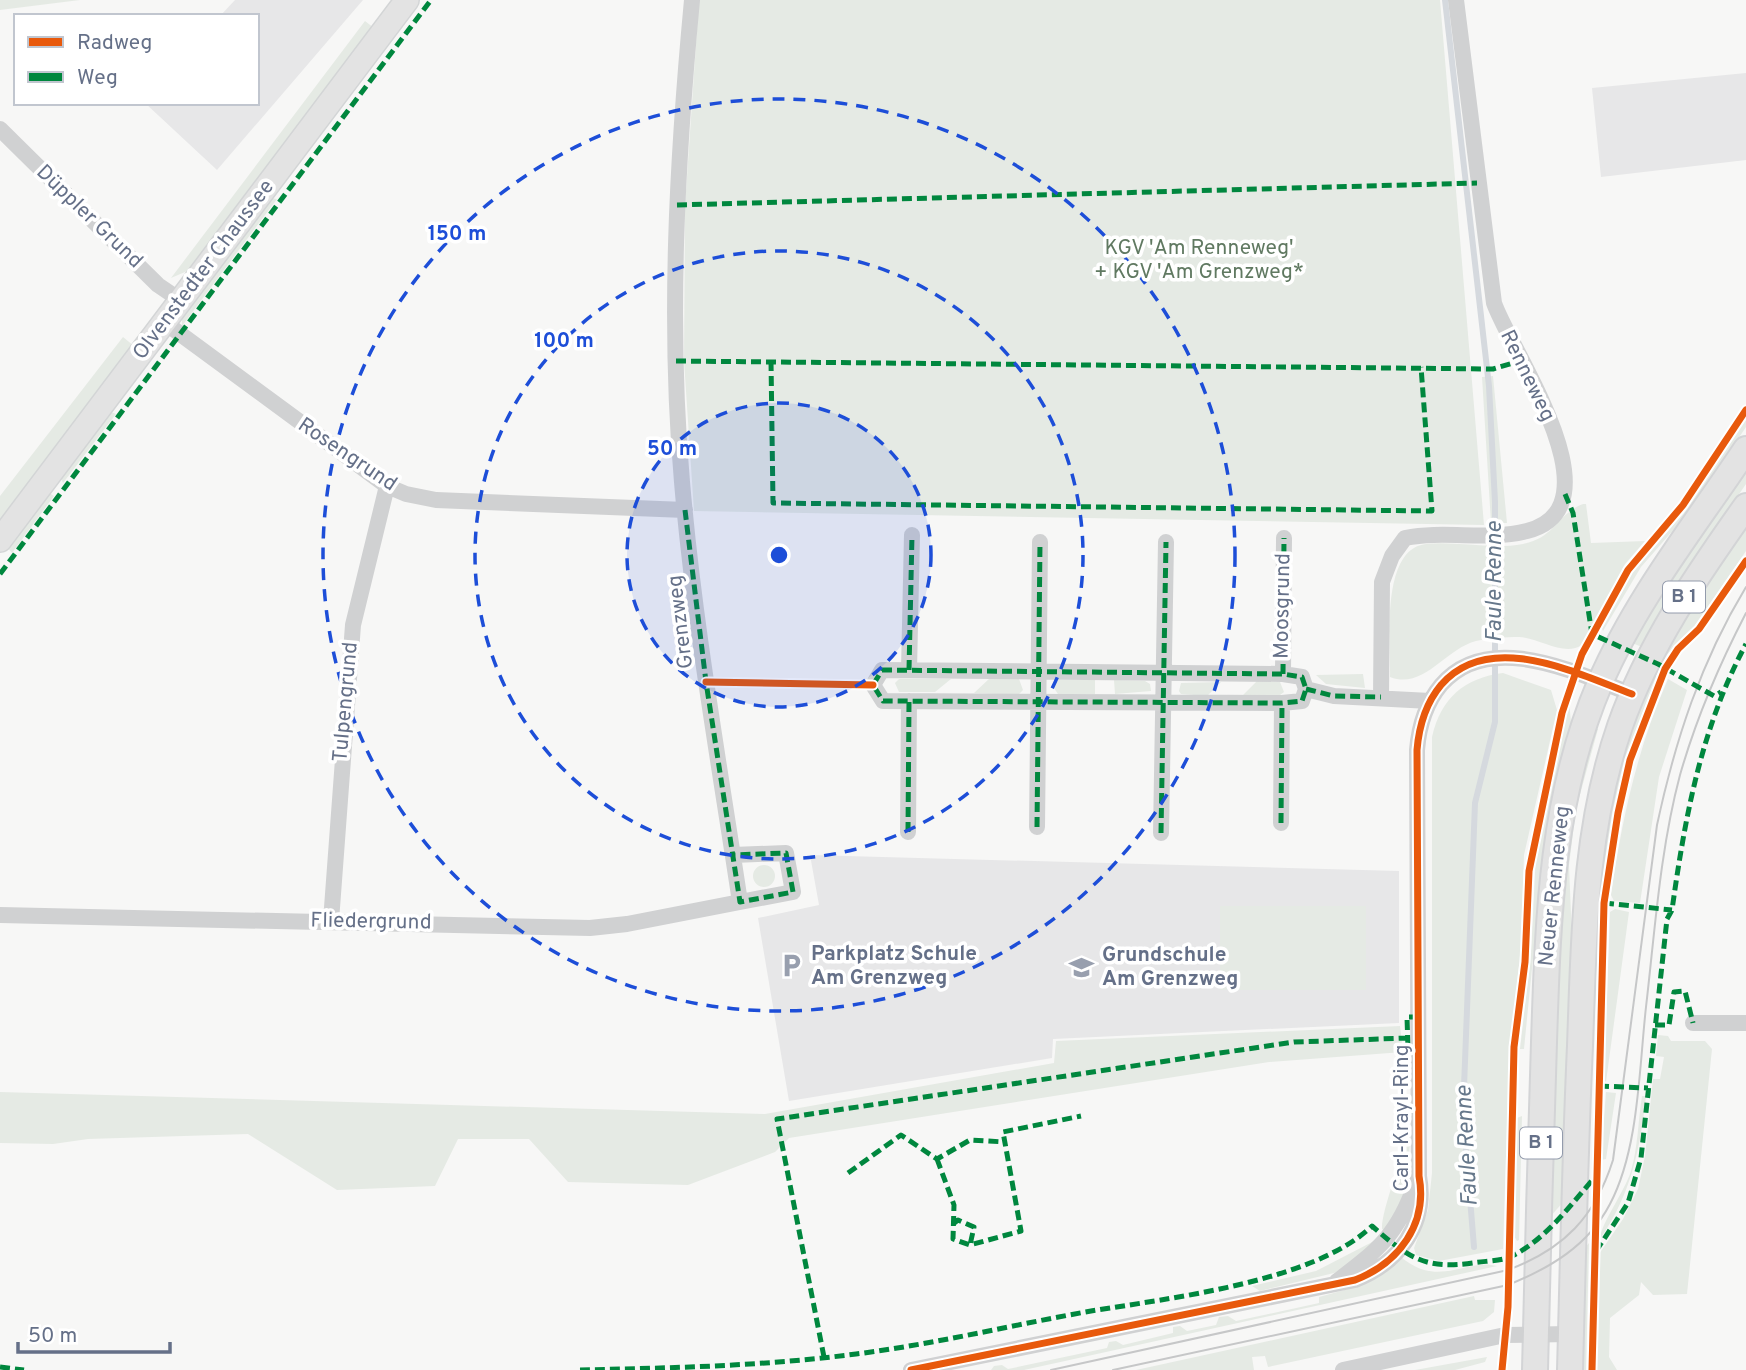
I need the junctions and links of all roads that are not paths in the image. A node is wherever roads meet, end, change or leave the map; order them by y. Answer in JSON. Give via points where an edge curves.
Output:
{"nodes":[{"id":1,"x":407,"y":0,"type":"edge"},
{"id":2,"x":692,"y":0,"type":"edge"},
{"id":3,"x":1456,"y":0,"type":"edge"},
{"id":4,"x":0,"y":130,"type":"edge"},
{"id":5,"x":180,"y":300,"type":"junction"},
{"id":6,"x":164,"y":322,"type":"junction"},
{"id":7,"x":1746,"y":449,"type":"edge"},
{"id":8,"x":387,"y":486,"type":"junction"},
{"id":9,"x":1746,"y":506,"type":"edge"},
{"id":10,"x":685,"y":510,"type":"junction"},
{"id":11,"x":912,"y":535,"type":"dead end"},
{"id":12,"x":1284,"y":538,"type":"dead end"},
{"id":13,"x":0,"y":540,"type":"edge"},
{"id":14,"x":1040,"y":542,"type":"dead end"},
{"id":15,"x":1167,"y":542,"type":"dead end"},
{"id":16,"x":909,"y":670,"type":"junction"},
{"id":17,"x":1038,"y":673,"type":"junction"},
{"id":18,"x":1164,"y":673,"type":"junction"},
{"id":19,"x":1283,"y":674,"type":"junction"},
{"id":20,"x":1600,"y":682,"type":"junction"},
{"id":21,"x":1306,"y":690,"type":"junction"},
{"id":22,"x":1632,"y":694,"type":"junction"},
{"id":23,"x":1381,"y":697,"type":"junction"},
{"id":24,"x":909,"y":701,"type":"junction"},
{"id":25,"x":1430,"y":701,"type":"junction"},
{"id":26,"x":1038,"y":702,"type":"junction"},
{"id":27,"x":1164,"y":702,"type":"junction"},
{"id":28,"x":1282,"y":703,"type":"junction"},
{"id":29,"x":1281,"y":823,"type":"dead end"},
{"id":30,"x":1037,"y":827,"type":"dead end"},
{"id":31,"x":908,"y":832,"type":"dead end"},
{"id":32,"x":1161,"y":833,"type":"dead end"},
{"id":33,"x":733,"y":855,"type":"junction"},
{"id":34,"x":740,"y":902,"type":"junction"},
{"id":35,"x":0,"y":915,"type":"edge"},
{"id":36,"x":331,"y":921,"type":"junction"},
{"id":37,"x":1693,"y":1023,"type":"dead end"},
{"id":38,"x":1746,"y":1023,"type":"edge"},
{"id":39,"x":1536,"y":1334,"type":"junction"},
{"id":40,"x":1571,"y":1334,"type":"junction"},
{"id":41,"x":911,"y":1370,"type":"edge"},
{"id":42,"x":1343,"y":1370,"type":"edge"},
{"id":43,"x":1535,"y":1370,"type":"edge"},
{"id":44,"x":1570,"y":1370,"type":"edge"}],
"edges":[{"from":1,"to":5,"type":"street","name":"Olvenstedter Chaussee"},
{"from":2,"to":10,"type":"street","name":"Grenzweg","via":[[682,99],[675,290]]},
{"from":3,"to":23,"type":"street","name":"Renneweg","via":[[1494,303],[1541,395],[1558,446],[1564,494],[1551,519],[1533,529],[1405,538],[1382,582]]},
{"from":4,"to":5,"type":"street","name":"Düppler Grund","via":[[158,285]]},
{"from":5,"to":6,"type":"street","name":"Olvenstedter Chaussee"},
{"from":6,"to":8,"type":"street","name":"Rosengrund"},
{"from":6,"to":13,"type":"street","name":"Olvenstedter Chaussee"},
{"from":7,"to":20,"type":"main road","name":"Neuer Renneweg","number":"B 1","via":[[1637,614]]},
{"from":8,"to":10,"type":"street","name":"Rosengrund","via":[[436,500]]},
{"from":8,"to":36,"type":"street","name":"Tulpengrund","via":[[352,635]]},
{"from":9,"to":22,"type":"main road","name":"Neuer Renneweg","number":"B 1","via":[[1688,590]]},
{"from":10,"to":33,"type":"street","name":"Grenzweg"},
{"from":11,"to":16,"type":"street"},
{"from":12,"to":19,"type":"street","name":"Moosgrund"},
{"from":14,"to":17,"type":"street"},
{"from":15,"to":18,"type":"street"},
{"from":16,"to":17,"type":"street","name":"Moosgrund"},
{"from":16,"to":24,"type":"street","name":"Moosgrund","via":[[882,670],[873,685],[883,701]]},
{"from":17,"to":18,"type":"street","name":"Moosgrund"},
{"from":17,"to":26,"type":"street"},
{"from":18,"to":19,"type":"street","name":"Moosgrund"},
{"from":18,"to":27,"type":"street"},
{"from":19,"to":21,"type":"street","name":"Moosgrund","via":[[1302,677]]},
{"from":20,"to":22,"type":"street","name":"Carl-Krayl-Ring"},
{"from":20,"to":25,"type":"street","name":"Carl-Krayl-Ring","via":[[1522,659],[1474,660],[1452,673]]},
{"from":20,"to":39,"type":"main road","name":"Neuer Renneweg","number":"B 1","via":[[1571,769],[1553,868]]},
{"from":21,"to":23,"type":"street","name":"Moosgrund"},
{"from":21,"to":28,"type":"street","name":"Moosgrund","via":[[1302,701]]},
{"from":22,"to":40,"type":"main road","name":"Neuer Renneweg","number":"B 1","via":[[1601,792],[1586,881]]},
{"from":23,"to":25,"type":"street","name":"Moosgrund"},
{"from":24,"to":26,"type":"street","name":"Moosgrund"},
{"from":24,"to":31,"type":"street"},
{"from":25,"to":41,"type":"street","name":"Carl-Krayl-Ring","via":[[1417,750],[1419,1176],[1387,1239],[1366,1261],[1334,1283]]},
{"from":26,"to":27,"type":"street","name":"Moosgrund"},
{"from":26,"to":30,"type":"street"},
{"from":27,"to":28,"type":"street","name":"Moosgrund"},
{"from":27,"to":32,"type":"street"},
{"from":28,"to":29,"type":"street"},
{"from":33,"to":34,"type":"street","name":"Grenzweg"},
{"from":33,"to":34,"type":"street","via":[[786,853],[793,892]]},
{"from":34,"to":36,"type":"street","name":"Fliedergrund","via":[[590,928]]},
{"from":35,"to":36,"type":"street","name":"Fliedergrund"},
{"from":37,"to":38,"type":"street"},
{"from":39,"to":40,"type":"street"},
{"from":39,"to":42,"type":"street","via":[[1485,1338]]},
{"from":39,"to":43,"type":"main road","name":"Neuer Renneweg","number":"B 1"},
{"from":40,"to":44,"type":"main road","name":"Neuer Renneweg","number":"B 1"}]}
